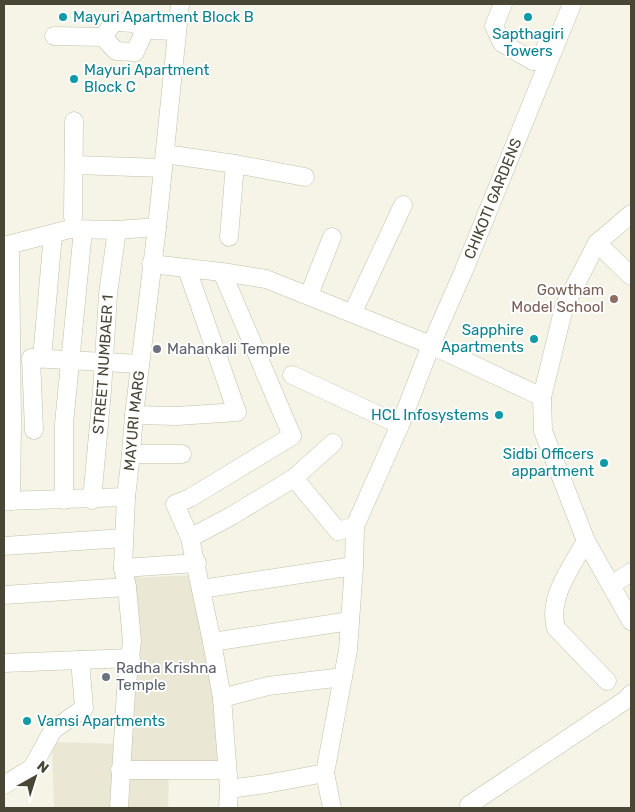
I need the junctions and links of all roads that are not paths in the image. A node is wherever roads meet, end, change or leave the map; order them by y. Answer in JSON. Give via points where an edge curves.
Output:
{"nodes":[{"id":1,"x":180,"y":4,"type":"edge"},
{"id":2,"x":503,"y":4,"type":"edge"},
{"id":3,"x":562,"y":4,"type":"edge"},
{"id":4,"x":572,"y":4,"type":"edge"},
{"id":5,"x":145,"y":30,"type":"junction"},
{"id":6,"x":177,"y":31,"type":"junction"},
{"id":7,"x":54,"y":36,"type":"dead end"},
{"id":8,"x":102,"y":37,"type":"junction"},
{"id":9,"x":74,"y":121,"type":"dead end"},
{"id":10,"x":164,"y":161,"type":"junction"},
{"id":11,"x":235,"y":164,"type":"junction"},
{"id":12,"x":75,"y":165,"type":"junction"},
{"id":13,"x":305,"y":177,"type":"dead end"},
{"id":14,"x":403,"y":205,"type":"dead end"},
{"id":15,"x":631,"y":214,"type":"edge"},
{"id":16,"x":78,"y":223,"type":"junction"},
{"id":17,"x":157,"y":226,"type":"junction"},
{"id":18,"x":118,"y":230,"type":"junction"},
{"id":19,"x":53,"y":234,"type":"junction"},
{"id":20,"x":228,"y":237,"type":"dead end"},
{"id":21,"x":332,"y":237,"type":"dead end"},
{"id":22,"x":597,"y":243,"type":"junction"},
{"id":23,"x":7,"y":245,"type":"edge"},
{"id":24,"x":151,"y":264,"type":"junction"},
{"id":25,"x":186,"y":269,"type":"junction"},
{"id":26,"x":222,"y":272,"type":"junction"},
{"id":27,"x":631,"y":276,"type":"edge"},
{"id":28,"x":309,"y":295,"type":"junction"},
{"id":29,"x":353,"y":312,"type":"junction"},
{"id":30,"x":431,"y":345,"type":"junction"},
{"id":31,"x":42,"y":358,"type":"junction"},
{"id":32,"x":71,"y":360,"type":"junction"},
{"id":33,"x":103,"y":362,"type":"junction"},
{"id":34,"x":140,"y":364,"type":"junction"},
{"id":35,"x":292,"y":375,"type":"dead end"},
{"id":36,"x":542,"y":397,"type":"junction"},
{"id":37,"x":134,"y":415,"type":"junction"},
{"id":38,"x":400,"y":425,"type":"junction"},
{"id":39,"x":34,"y":430,"type":"dead end"},
{"id":40,"x":333,"y":443,"type":"dead end"},
{"id":41,"x":131,"y":454,"type":"junction"},
{"id":42,"x":182,"y":454,"type":"dead end"},
{"id":43,"x":294,"y":478,"type":"junction"},
{"id":44,"x":126,"y":497,"type":"junction"},
{"id":45,"x":64,"y":500,"type":"junction"},
{"id":46,"x":92,"y":500,"type":"junction"},
{"id":47,"x":7,"y":501,"type":"edge"},
{"id":48,"x":355,"y":526,"type":"junction"},
{"id":49,"x":124,"y":538,"type":"junction"},
{"id":50,"x":190,"y":538,"type":"junction"},
{"id":51,"x":586,"y":541,"type":"junction"},
{"id":52,"x":4,"y":546,"type":"edge"},
{"id":53,"x":197,"y":563,"type":"junction"},
{"id":54,"x":354,"y":566,"type":"junction"},
{"id":55,"x":123,"y":568,"type":"junction"},
{"id":56,"x":631,"y":572,"type":"edge"},
{"id":57,"x":612,"y":585,"type":"junction"},
{"id":58,"x":127,"y":587,"type":"junction"},
{"id":59,"x":201,"y":589,"type":"junction"},
{"id":60,"x":4,"y":595,"type":"edge"},
{"id":61,"x":350,"y":621,"type":"junction"},
{"id":62,"x":631,"y":621,"type":"edge"},
{"id":63,"x":212,"y":642,"type":"junction"},
{"id":64,"x":131,"y":658,"type":"junction"},
{"id":65,"x":80,"y":660,"type":"junction"},
{"id":66,"x":4,"y":663,"type":"edge"},
{"id":67,"x":343,"y":677,"type":"junction"},
{"id":68,"x":607,"y":681,"type":"dead end"},
{"id":69,"x":222,"y":698,"type":"junction"},
{"id":70,"x":630,"y":699,"type":"edge"},
{"id":71,"x":120,"y":770,"type":"junction"},
{"id":72,"x":217,"y":770,"type":"dead end"},
{"id":73,"x":325,"y":773,"type":"junction"},
{"id":74,"x":4,"y":785,"type":"edge"},
{"id":75,"x":229,"y":789,"type":"junction"},
{"id":76,"x":469,"y":805,"type":"dead end"},
{"id":77,"x":119,"y":808,"type":"edge"},
{"id":78,"x":228,"y":808,"type":"edge"},
{"id":79,"x":332,"y":808,"type":"edge"}],
"edges":[{"from":1,"to":6,"type":"street","name":"MAYURI MARG"},
{"from":2,"to":3,"type":"street","via":[[494,26],[502,43],[533,61],[544,53]]},
{"from":4,"to":30,"type":"street","name":"CHIKOTI GARDENS"},
{"from":5,"to":6,"type":"street"},
{"from":5,"to":8,"type":"street","via":[[134,23],[114,22]]},
{"from":5,"to":8,"type":"street","via":[[134,52],[116,51]]},
{"from":6,"to":10,"type":"street","name":"MAYURI MARG"},
{"from":7,"to":8,"type":"street"},
{"from":9,"to":12,"type":"street"},
{"from":10,"to":11,"type":"street"},
{"from":10,"to":12,"type":"street"},
{"from":10,"to":17,"type":"street","name":"MAYURI MARG"},
{"from":11,"to":13,"type":"street"},
{"from":11,"to":20,"type":"street"},
{"from":12,"to":16,"type":"street"},
{"from":14,"to":29,"type":"street"},
{"from":15,"to":22,"type":"street"},
{"from":16,"to":18,"type":"street"},
{"from":16,"to":19,"type":"street"},
{"from":16,"to":32,"type":"street"},
{"from":17,"to":18,"type":"street"},
{"from":17,"to":24,"type":"street","name":"MAYURI MARG"},
{"from":18,"to":33,"type":"street","name":"STREET NUMBAER 1","via":[[108,294]]},
{"from":19,"to":23,"type":"street"},
{"from":19,"to":31,"type":"street"},
{"from":21,"to":28,"type":"street"},
{"from":22,"to":27,"type":"street"},
{"from":22,"to":36,"type":"street","via":[[564,307]]},
{"from":23,"to":47,"type":"street","via":[[12,422]]},
{"from":24,"to":25,"type":"street"},
{"from":24,"to":34,"type":"street","name":"MAYURI MARG"},
{"from":25,"to":26,"type":"street"},
{"from":25,"to":37,"type":"street","via":[[237,412]]},
{"from":26,"to":28,"type":"street","via":[[266,278]]},
{"from":26,"to":50,"type":"street","via":[[292,436],[175,504]]},
{"from":28,"to":29,"type":"street"},
{"from":29,"to":30,"type":"street"},
{"from":30,"to":36,"type":"street"},
{"from":30,"to":38,"type":"street","name":"CHIKOTI GARDENS"},
{"from":31,"to":32,"type":"street"},
{"from":31,"to":39,"type":"street","via":[[31,358]]},
{"from":32,"to":33,"type":"street"},
{"from":32,"to":45,"type":"street","via":[[64,424]]},
{"from":33,"to":34,"type":"street"},
{"from":33,"to":46,"type":"street","name":"STREET NUMBAER 1"},
{"from":34,"to":37,"type":"street","name":"MAYURI MARG"},
{"from":35,"to":38,"type":"street"},
{"from":36,"to":51,"type":"street","via":[[543,430]]},
{"from":37,"to":41,"type":"street","name":"MAYURI MARG"},
{"from":38,"to":48,"type":"street","name":"CHIKOTI GARDENS"},
{"from":40,"to":43,"type":"street"},
{"from":41,"to":42,"type":"street"},
{"from":41,"to":44,"type":"street","name":"MAYURI MARG"},
{"from":43,"to":48,"type":"street","via":[[338,531]]},
{"from":43,"to":50,"type":"street"},
{"from":44,"to":46,"type":"street"},
{"from":44,"to":49,"type":"street","name":"MAYURI MARG"},
{"from":45,"to":46,"type":"street"},
{"from":45,"to":47,"type":"street"},
{"from":48,"to":54,"type":"street"},
{"from":49,"to":52,"type":"street"},
{"from":49,"to":55,"type":"street","name":"MAYURI MARG"},
{"from":50,"to":53,"type":"street"},
{"from":51,"to":57,"type":"street"},
{"from":51,"to":68,"type":"street","via":[[558,593],[553,619],[556,628]]},
{"from":53,"to":55,"type":"street"},
{"from":53,"to":59,"type":"street"},
{"from":54,"to":59,"type":"street"},
{"from":54,"to":61,"type":"street"},
{"from":55,"to":58,"type":"street","name":"MAYURI MARG"},
{"from":56,"to":57,"type":"street"},
{"from":57,"to":62,"type":"street"},
{"from":58,"to":60,"type":"street"},
{"from":58,"to":64,"type":"street","name":"MAYURI MARG"},
{"from":59,"to":63,"type":"street"},
{"from":61,"to":63,"type":"street"},
{"from":61,"to":67,"type":"street"},
{"from":63,"to":69,"type":"street"},
{"from":64,"to":65,"type":"street"},
{"from":64,"to":71,"type":"street","name":"MAYURI MARG"},
{"from":65,"to":66,"type":"street"},
{"from":65,"to":74,"type":"street","via":[[84,708],[54,730],[32,768]]},
{"from":67,"to":69,"type":"street","via":[[268,686]]},
{"from":67,"to":73,"type":"street"},
{"from":69,"to":75,"type":"street"},
{"from":70,"to":76,"type":"street"},
{"from":71,"to":72,"type":"street"},
{"from":71,"to":77,"type":"street","name":"MAYURI MARG"},
{"from":73,"to":75,"type":"street"},
{"from":73,"to":79,"type":"street"},
{"from":75,"to":78,"type":"street"}]}
